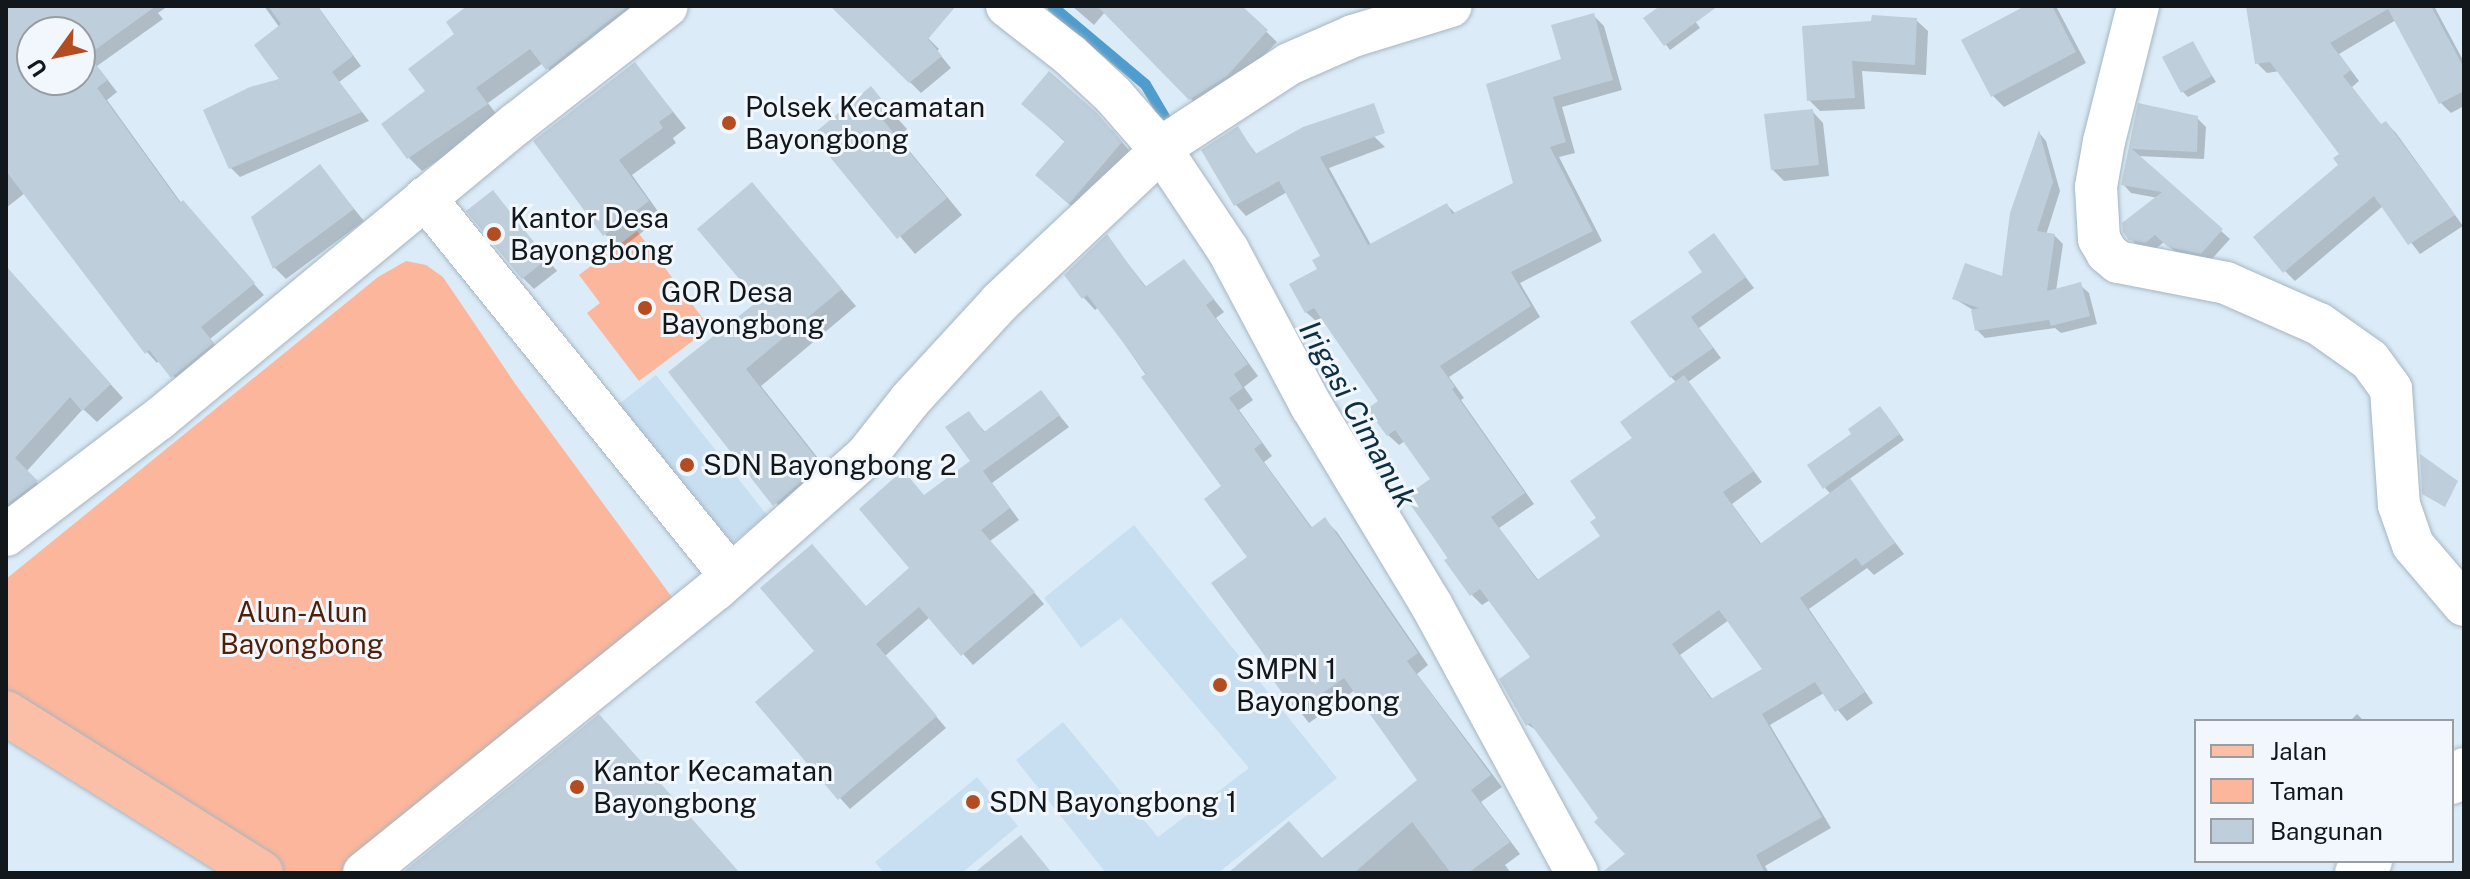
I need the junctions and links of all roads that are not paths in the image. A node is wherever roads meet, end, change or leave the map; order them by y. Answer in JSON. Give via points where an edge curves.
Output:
{"nodes":[{"id":1,"x":667,"y":6,"type":"edge"},
{"id":2,"x":1007,"y":6,"type":"edge"},
{"id":3,"x":1451,"y":6,"type":"edge"},
{"id":4,"x":2138,"y":6,"type":"edge"},
{"id":5,"x":1167,"y":146,"type":"junction"},
{"id":6,"x":425,"y":198,"type":"junction"},
{"id":7,"x":6,"y":535,"type":"edge"},
{"id":8,"x":731,"y":576,"type":"junction"},
{"id":9,"x":2464,"y":605,"type":"edge"},
{"id":10,"x":6,"y":713,"type":"edge"},
{"id":11,"x":261,"y":873,"type":"edge"},
{"id":12,"x":364,"y":873,"type":"edge"},
{"id":13,"x":1577,"y":873,"type":"edge"}],
"edges":[{"from":1,"to":6,"type":"street"},
{"from":2,"to":5,"type":"street","via":[[1070,55]]},
{"from":3,"to":5,"type":"street","via":[[1353,36],[1289,64]]},
{"from":4,"to":9,"type":"street","via":[[2096,187],[2099,239],[2118,262],[2226,283],[2280,305],[2319,324],[2370,360],[2391,389],[2399,505],[2413,545]]},
{"from":5,"to":8,"type":"street","via":[[1000,302],[866,456]]},
{"from":5,"to":13,"type":"street","via":[[1312,407],[1432,606]]},
{"from":6,"to":7,"type":"street","via":[[159,419]]},
{"from":6,"to":8,"type":"street"},
{"from":8,"to":12,"type":"street"},
{"from":10,"to":11,"type":"main road"}]}
